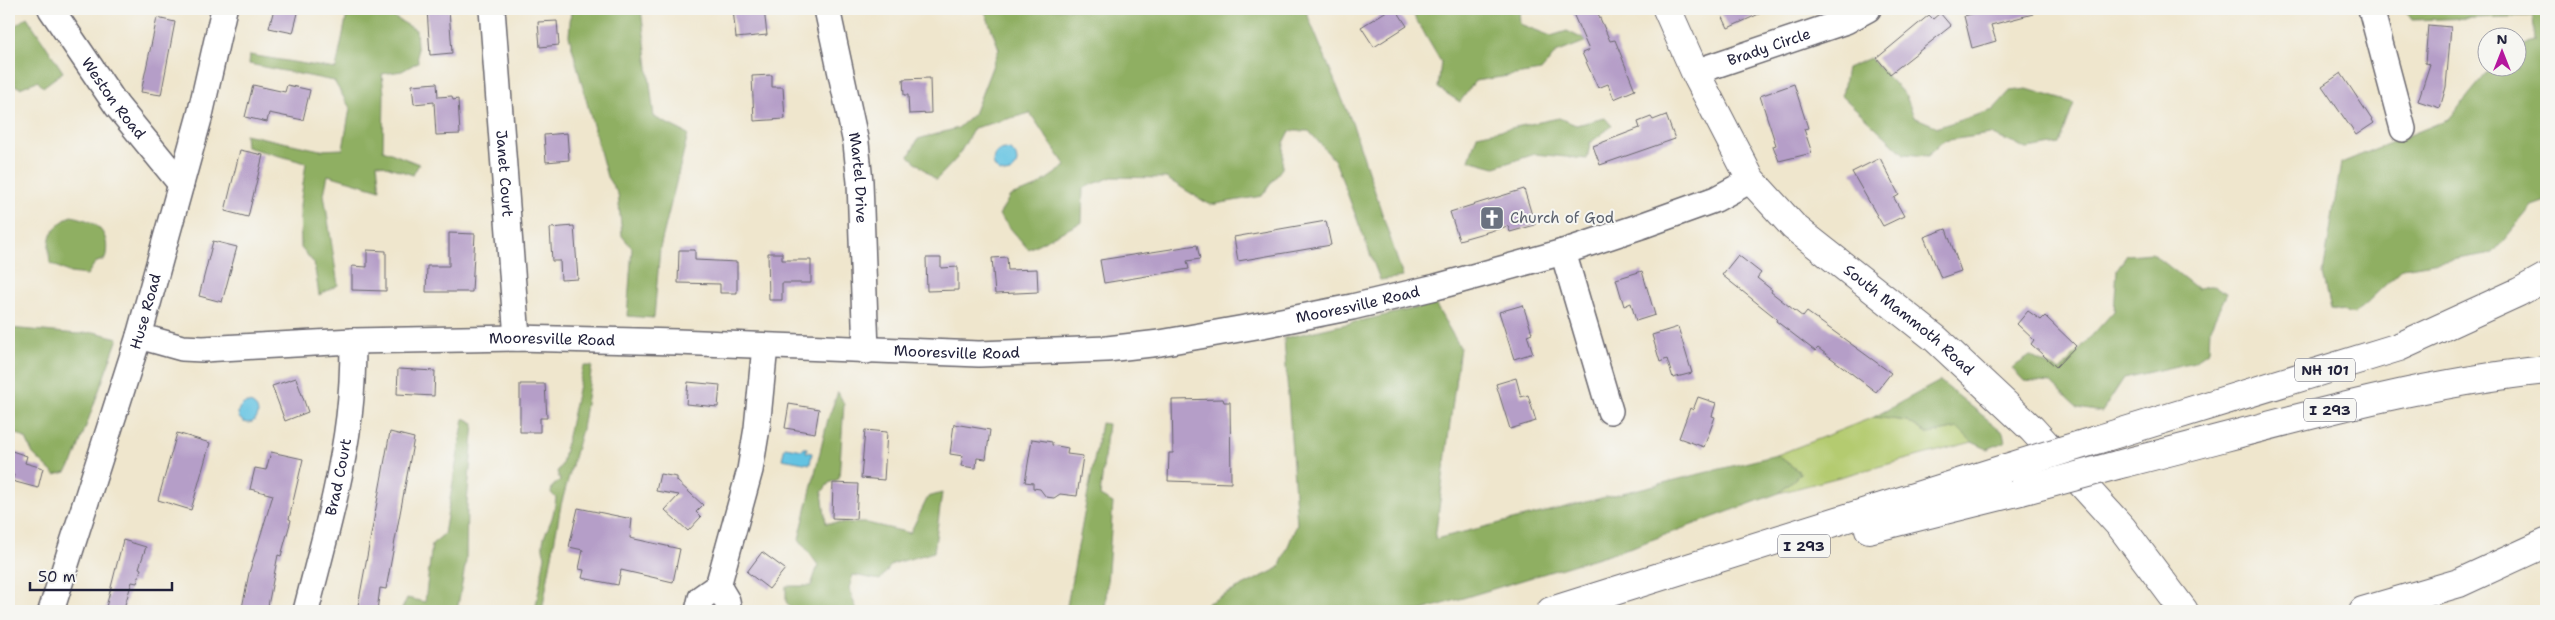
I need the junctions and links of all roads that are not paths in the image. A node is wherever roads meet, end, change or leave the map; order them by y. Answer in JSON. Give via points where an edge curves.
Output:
{"nodes":[{"id":1,"x":51,"y":9,"type":"edge"},
{"id":2,"x":224,"y":9,"type":"edge"},
{"id":3,"x":492,"y":9,"type":"edge"},
{"id":4,"x":828,"y":9,"type":"edge"},
{"id":5,"x":1667,"y":9,"type":"edge"},
{"id":6,"x":1868,"y":9,"type":"edge"},
{"id":7,"x":2371,"y":9,"type":"edge"},
{"id":8,"x":1695,"y":72,"type":"junction"},
{"id":9,"x":2403,"y":129,"type":"dead end"},
{"id":10,"x":1751,"y":180,"type":"junction"},
{"id":11,"x":181,"y":184,"type":"junction"},
{"id":12,"x":1563,"y":252,"type":"junction"},
{"id":13,"x":2546,"y":277,"type":"edge"},
{"id":14,"x":140,"y":336,"type":"junction"},
{"id":15,"x":516,"y":338,"type":"junction"},
{"id":16,"x":353,"y":341,"type":"junction"},
{"id":17,"x":765,"y":346,"type":"junction"},
{"id":18,"x":866,"y":350,"type":"junction"},
{"id":19,"x":2546,"y":370,"type":"edge"},
{"id":20,"x":1610,"y":410,"type":"dead end"},
{"id":21,"x":2546,"y":543,"type":"edge"},
{"id":22,"x":718,"y":586,"type":"junction"},
{"id":23,"x":1587,"y":601,"type":"junction"},
{"id":24,"x":51,"y":611,"type":"edge"},
{"id":25,"x":306,"y":611,"type":"edge"},
{"id":26,"x":698,"y":611,"type":"edge"},
{"id":27,"x":729,"y":611,"type":"edge"},
{"id":28,"x":1551,"y":611,"type":"edge"},
{"id":29,"x":2184,"y":611,"type":"edge"},
{"id":30,"x":2363,"y":611,"type":"edge"}],
"edges":[{"from":1,"to":11,"type":"street","name":"Weston Road","via":[[117,106]]},
{"from":2,"to":11,"type":"street","name":"Huse Road"},
{"from":3,"to":15,"type":"street","name":"Janet Court"},
{"from":4,"to":18,"type":"street","name":"Martel Drive","via":[[856,143]]},
{"from":5,"to":8,"type":"main road","name":"South Mammoth Road"},
{"from":6,"to":8,"type":"street","name":"Brady Circle","via":[[1846,21]]},
{"from":7,"to":9,"type":"street"},
{"from":8,"to":10,"type":"main road","name":"South Mammoth Road"},
{"from":10,"to":12,"type":"street","name":"Mooresville Road","via":[[1716,199]]},
{"from":10,"to":29,"type":"main road","name":"South Mammoth Road","via":[[1794,226],[1936,340],[2032,429],[2122,528]]},
{"from":11,"to":14,"type":"street","name":"Huse Road"},
{"from":12,"to":18,"type":"street","name":"Mooresville Road","via":[[1352,307],[1160,343],[999,354]]},
{"from":12,"to":20,"type":"street"},
{"from":13,"to":23,"type":"main road","number":"NH 101","bridge":true,"via":[[2399,347]]},
{"from":14,"to":16,"type":"street","name":"Mooresville Road","via":[[182,348],[203,349]]},
{"from":14,"to":24,"type":"street","name":"Huse Road"},
{"from":15,"to":16,"type":"street","name":"Mooresville Road"},
{"from":15,"to":17,"type":"street","name":"Mooresville Road"},
{"from":16,"to":25,"type":"street","name":"Brad Court","via":[[345,444]]},
{"from":17,"to":18,"type":"street","name":"Mooresville Road"},
{"from":17,"to":22,"type":"street","via":[[758,428],[750,470]]},
{"from":19,"to":23,"type":"main road","number":"I 293","bridge":true,"via":[[2500,375],[2389,396]]},
{"from":21,"to":30,"type":"main road","via":[[2459,583]]},
{"from":22,"to":26,"type":"street","via":[[701,598]]},
{"from":22,"to":27,"type":"street"},
{"from":23,"to":28,"type":"main road","number":"I 293"}]}
